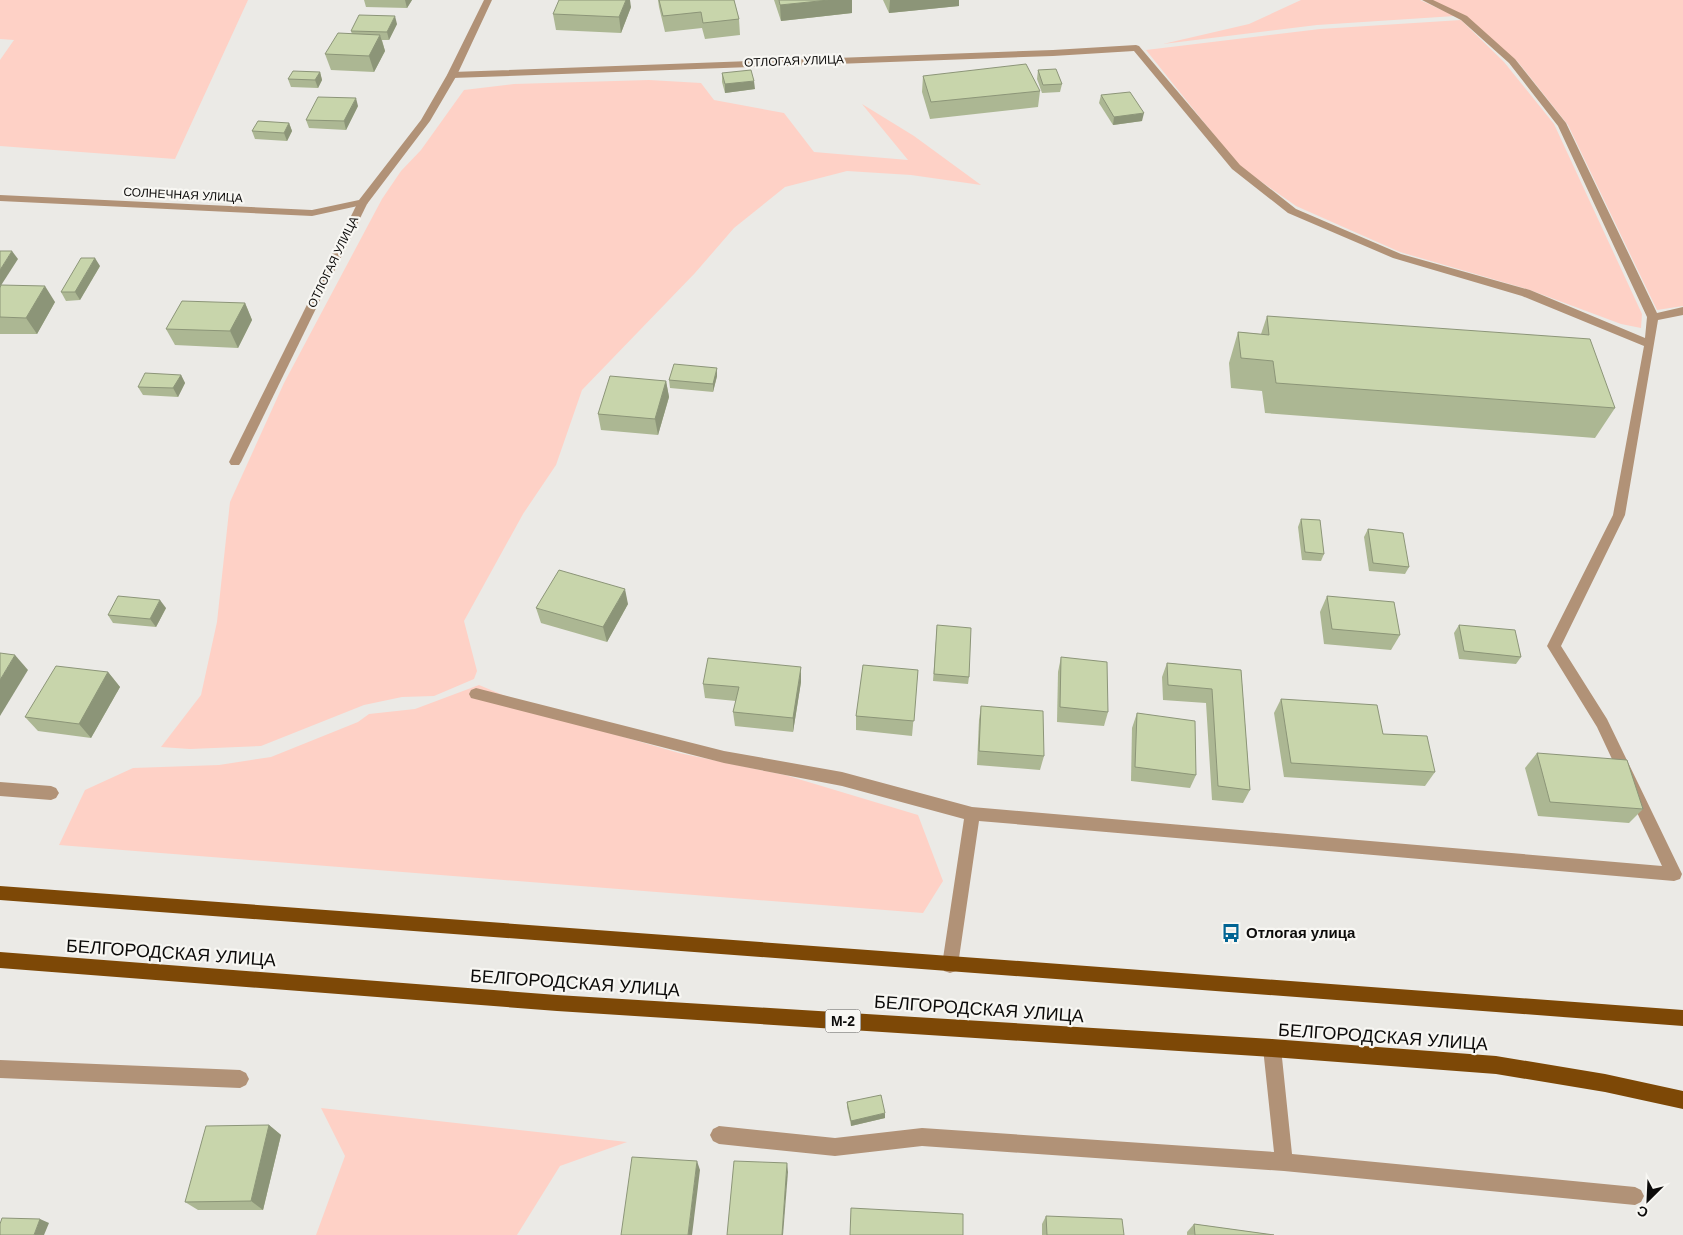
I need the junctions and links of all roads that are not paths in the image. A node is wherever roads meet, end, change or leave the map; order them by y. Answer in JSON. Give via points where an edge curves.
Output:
{"nodes":[{"id":1,"x":488,"y":0,"type":"edge"},
{"id":2,"x":1426,"y":0,"type":"edge"},
{"id":3,"x":452,"y":75,"type":"junction"},
{"id":4,"x":0,"y":198,"type":"edge"},
{"id":5,"x":363,"y":202,"type":"junction"},
{"id":6,"x":1683,"y":310,"type":"edge"},
{"id":7,"x":1653,"y":317,"type":"junction"},
{"id":8,"x":1650,"y":344,"type":"junction"},
{"id":9,"x":235,"y":462,"type":"dead end"},
{"id":10,"x":476,"y":694,"type":"dead end"},
{"id":11,"x":0,"y":789,"type":"edge"},
{"id":12,"x":51,"y":792,"type":"dead end"},
{"id":13,"x":972,"y":814,"type":"junction"},
{"id":14,"x":0,"y":893,"type":"edge"},
{"id":15,"x":2,"y":963,"type":"edge"},
{"id":16,"x":950,"y":966,"type":"junction"},
{"id":17,"x":1683,"y":1018,"type":"edge"},
{"id":18,"x":1272,"y":1048,"type":"junction"},
{"id":19,"x":0,"y":1070,"type":"edge"},
{"id":20,"x":240,"y":1079,"type":"dead end"},
{"id":21,"x":1683,"y":1100,"type":"edge"},
{"id":22,"x":719,"y":1135,"type":"dead end"},
{"id":23,"x":1284,"y":1162,"type":"junction"},
{"id":24,"x":1635,"y":1196,"type":"dead end"}],
"edges":[{"from":1,"to":3,"type":"street","name":"ОТЛОГАЯ УЛИЦА"},
{"from":2,"to":7,"type":"street","via":[[1464,18],[1512,61],[1563,125]]},
{"from":3,"to":5,"type":"street","name":"ОТЛОГАЯ УЛИЦА","via":[[425,121]]},
{"from":3,"to":8,"type":"street","name":"ОТЛОГАЯ УЛИЦА","via":[[1136,48],[1236,167],[1292,211],[1397,256],[1526,293]]},
{"from":4,"to":5,"type":"street","name":"СОЛНЕЧНАЯ УЛИЦА","via":[[312,213]]},
{"from":5,"to":9,"type":"street","name":"ОТЛОГАЯ УЛИЦА"},
{"from":6,"to":7,"type":"street"},
{"from":7,"to":8,"type":"street"},
{"from":8,"to":13,"type":"street","via":[[1619,515],[1554,646],[1602,723],[1674,874]]},
{"from":10,"to":13,"type":"street","via":[[724,757],[842,779]]},
{"from":11,"to":12,"type":"street"},
{"from":13,"to":16,"type":"street"},
{"from":14,"to":16,"type":"main road"},
{"from":15,"to":18,"type":"main road","name":"БЕЛГОРОДСКАЯ УЛИЦА","number":"М-2","via":[[557,1003]]},
{"from":16,"to":17,"type":"main road"},
{"from":18,"to":21,"type":"main road","name":"БЕЛГОРОДСКАЯ УЛИЦА","number":"М-2","via":[[1496,1065]]},
{"from":18,"to":23,"type":"street"},
{"from":19,"to":20,"type":"street"},
{"from":22,"to":23,"type":"street","via":[[835,1148],[922,1137]]},
{"from":23,"to":24,"type":"street"}]}
